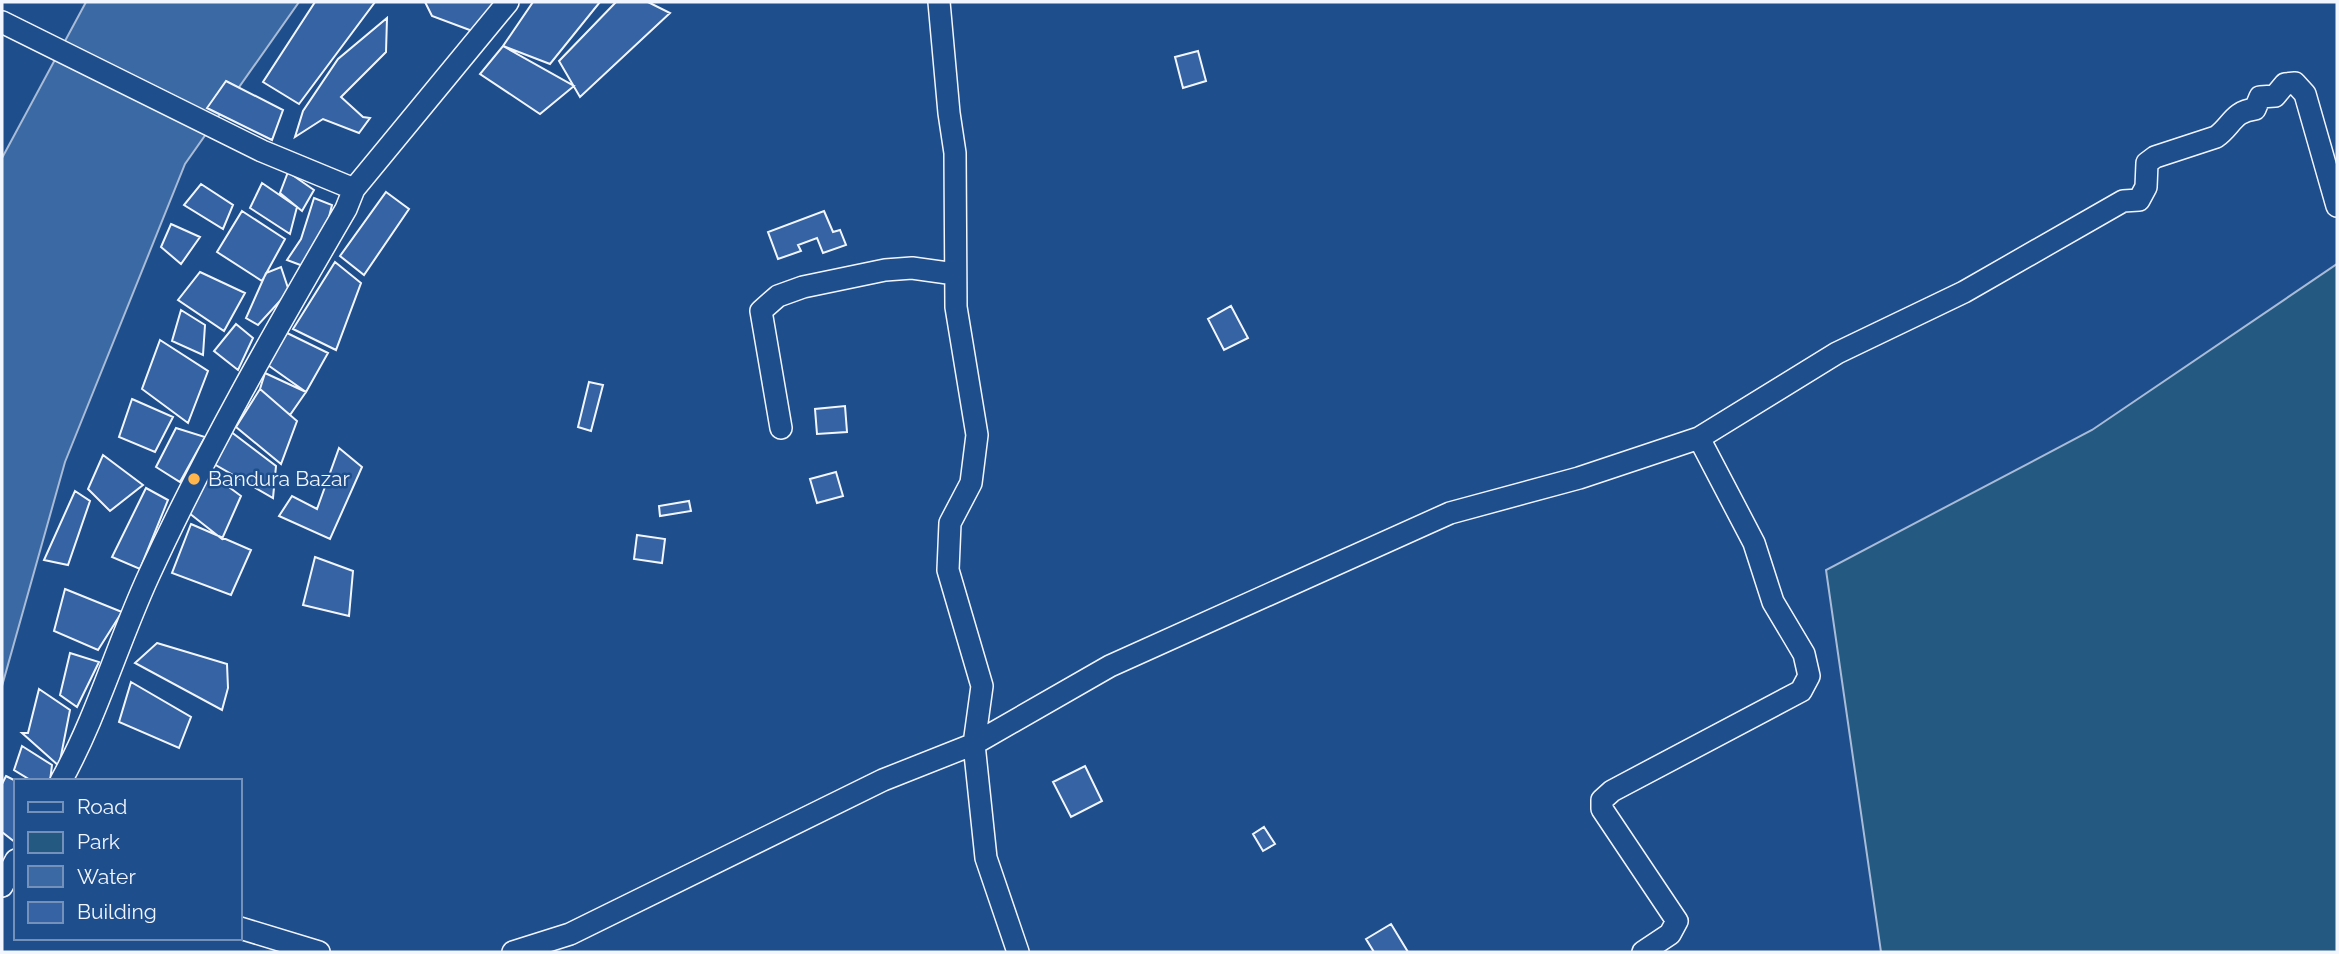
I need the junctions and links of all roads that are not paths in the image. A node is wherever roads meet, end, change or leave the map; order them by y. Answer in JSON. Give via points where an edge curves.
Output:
{"nodes":[{"id":1,"x":508,"y":2,"type":"edge"},
{"id":2,"x":939,"y":2,"type":"edge"},
{"id":3,"x":2,"y":22,"type":"edge"},
{"id":4,"x":354,"y":189,"type":"junction"},
{"id":5,"x":2337,"y":206,"type":"edge"},
{"id":6,"x":955,"y":274,"type":"junction"},
{"id":7,"x":781,"y":428,"type":"dead end"},
{"id":8,"x":1699,"y":439,"type":"junction"},
{"id":9,"x":974,"y":744,"type":"junction"},
{"id":10,"x":62,"y":779,"type":"edge"},
{"id":11,"x":242,"y":929,"type":"edge"},
{"id":12,"x":319,"y":952,"type":"edge"},
{"id":13,"x":513,"y":952,"type":"edge"},
{"id":14,"x":1018,"y":952,"type":"edge"},
{"id":15,"x":1643,"y":952,"type":"edge"}],
"edges":[{"from":1,"to":4,"type":"street"},
{"from":2,"to":6,"type":"street","via":[[955,153]]},
{"from":3,"to":4,"type":"street","via":[[262,151]]},
{"from":4,"to":10,"type":"street","via":[[194,480]]},
{"from":5,"to":8,"type":"street","via":[[2305,94],[2295,83],[2285,84],[2275,96],[2260,97],[2255,109],[2241,111],[2224,132],[2147,163],[2146,187],[2139,200],[2123,201],[1964,292],[1837,353]]},
{"from":6,"to":7,"type":"street","via":[[912,268],[885,270],[803,287],[778,296],[761,311]]},
{"from":6,"to":9,"type":"street","via":[[956,307],[978,435],[971,483],[950,523],[948,570],[982,686]]},
{"from":8,"to":9,"type":"street","via":[[1450,513],[1110,666]]},
{"from":8,"to":15,"type":"street","via":[[1754,543],[1773,602],[1804,654],[1809,676],[1801,691],[1602,800],[1602,809],[1677,921],[1670,934]]},
{"from":9,"to":13,"type":"street","via":[[883,780],[570,934]]},
{"from":9,"to":14,"type":"street","via":[[986,858]]},
{"from":11,"to":12,"type":"street"}]}
